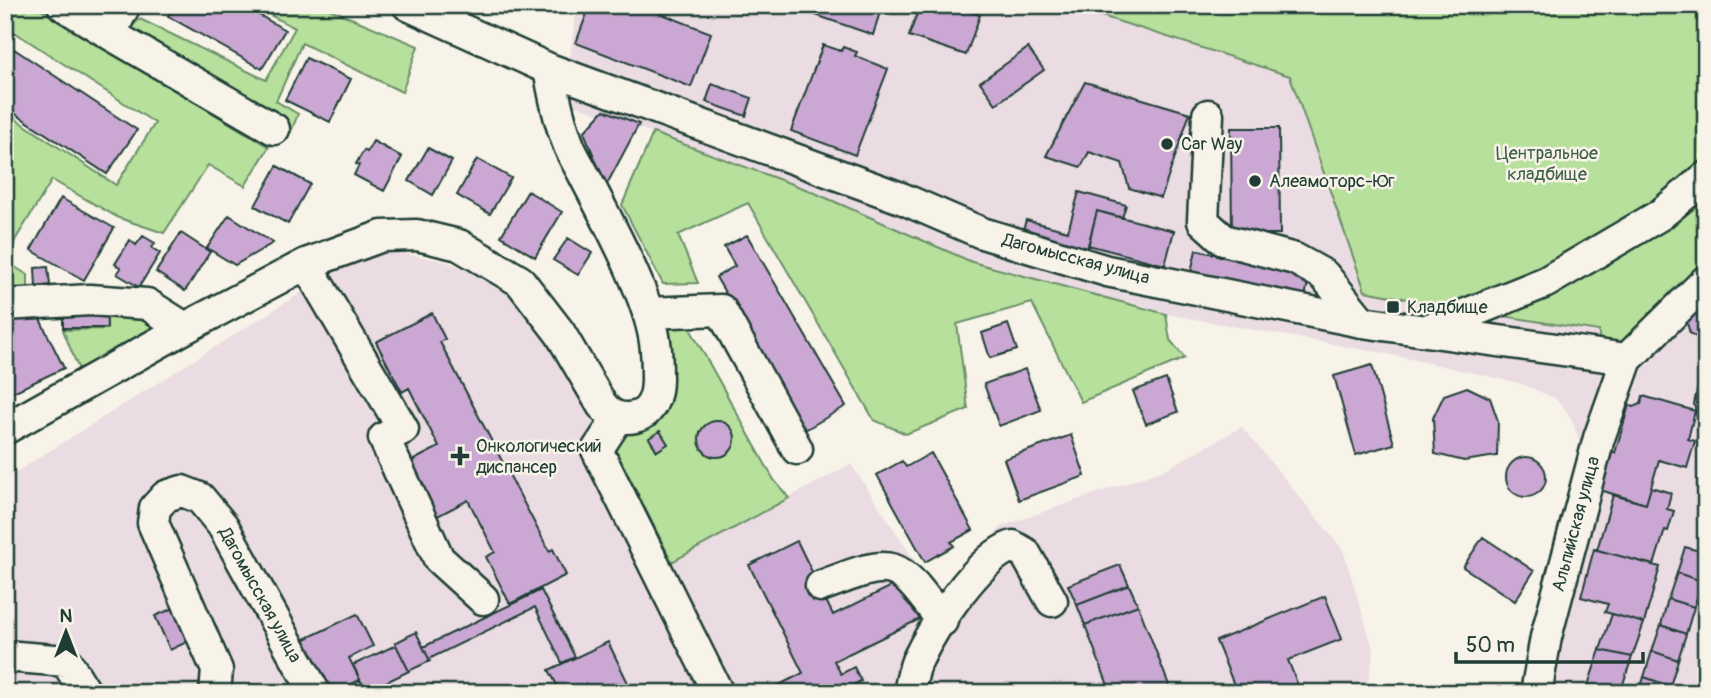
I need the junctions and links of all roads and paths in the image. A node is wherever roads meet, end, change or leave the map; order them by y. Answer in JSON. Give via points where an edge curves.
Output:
{"nodes":[{"id":1,"x":63,"y":5,"type":"edge"},
{"id":2,"x":125,"y":5,"type":"edge"},
{"id":3,"x":408,"y":5,"type":"edge"},
{"id":4,"x":110,"y":34,"type":"junction"},
{"id":5,"x":549,"y":69,"type":"junction"},
{"id":6,"x":1208,"y":115,"type":"dead end"},
{"id":7,"x":274,"y":129,"type":"dead end"},
{"id":8,"x":1706,"y":177,"type":"edge"},
{"id":9,"x":306,"y":264,"type":"junction"},
{"id":10,"x":1706,"y":281,"type":"edge"},
{"id":11,"x":5,"y":304,"type":"edge"},
{"id":12,"x":649,"y":313,"type":"junction"},
{"id":13,"x":1362,"y":322,"type":"junction"},
{"id":14,"x":185,"y":328,"type":"junction"},
{"id":15,"x":1427,"y":330,"type":"junction"},
{"id":16,"x":1627,"y":359,"type":"junction"},
{"id":17,"x":618,"y":418,"type":"junction"},
{"id":18,"x":5,"y":429,"type":"edge"},
{"id":19,"x":797,"y":449,"type":"dead end"},
{"id":20,"x":821,"y":586,"type":"dead end"},
{"id":21,"x":484,"y":599,"type":"dead end"},
{"id":22,"x":1052,"y":601,"type":"dead end"},
{"id":23,"x":942,"y":621,"type":"junction"},
{"id":24,"x":5,"y":656,"type":"edge"},
{"id":25,"x":86,"y":693,"type":"edge"},
{"id":26,"x":215,"y":693,"type":"edge"},
{"id":27,"x":315,"y":693,"type":"edge"},
{"id":28,"x":718,"y":693,"type":"edge"},
{"id":29,"x":909,"y":693,"type":"edge"},
{"id":30,"x":1536,"y":693,"type":"edge"}],
"edges":[{"from":1,"to":4,"type":"street"},
{"from":2,"to":4,"type":"street"},
{"from":3,"to":5,"type":"street","name":"Дагомысская улица"},
{"from":4,"to":7,"type":"street"},
{"from":5,"to":12,"type":"street","via":[[556,111],[570,149]]},
{"from":5,"to":13,"type":"street","name":"Дагомысская улица","via":[[889,194],[982,233],[1107,271]]},
{"from":6,"to":13,"type":"street","via":[[1203,221],[1224,240],[1295,259],[1324,275]]},
{"from":8,"to":15,"type":"street","via":[[1660,215],[1546,282]]},
{"from":9,"to":14,"type":"street"},
{"from":9,"to":17,"type":"street","via":[[382,236],[418,236],[459,245],[520,281],[560,332],[601,405]]},
{"from":9,"to":21,"type":"street","via":[[403,429],[384,438],[439,559]]},
{"from":10,"to":16,"type":"street"},
{"from":11,"to":14,"type":"street","via":[[90,300],[147,304]]},
{"from":12,"to":17,"type":"street","via":[[655,342],[654,398],[642,415]]},
{"from":12,"to":19,"type":"street","via":[[721,310]]},
{"from":13,"to":15,"type":"street","name":"Дагомысская улица"},
{"from":14,"to":18,"type":"street"},
{"from":15,"to":16,"type":"street","name":"Дагомысская улица"},
{"from":16,"to":30,"type":"street","name":"Альпийская улица","via":[[1599,438],[1546,637]]},
{"from":17,"to":28,"type":"street","via":[[597,450]]},
{"from":20,"to":23,"type":"street","via":[[867,568],[897,570],[910,579]]},
{"from":22,"to":23,"type":"street","via":[[1025,553],[1013,546],[1002,549],[963,586]]},
{"from":23,"to":29,"type":"street","via":[[917,662]]},
{"from":24,"to":25,"type":"street","via":[[66,661]]},
{"from":26,"to":27,"type":"street","name":"Дагомысская улица","via":[[217,670],[153,523],[155,508],[166,496],[182,491],[200,498],[223,526]]}]}
